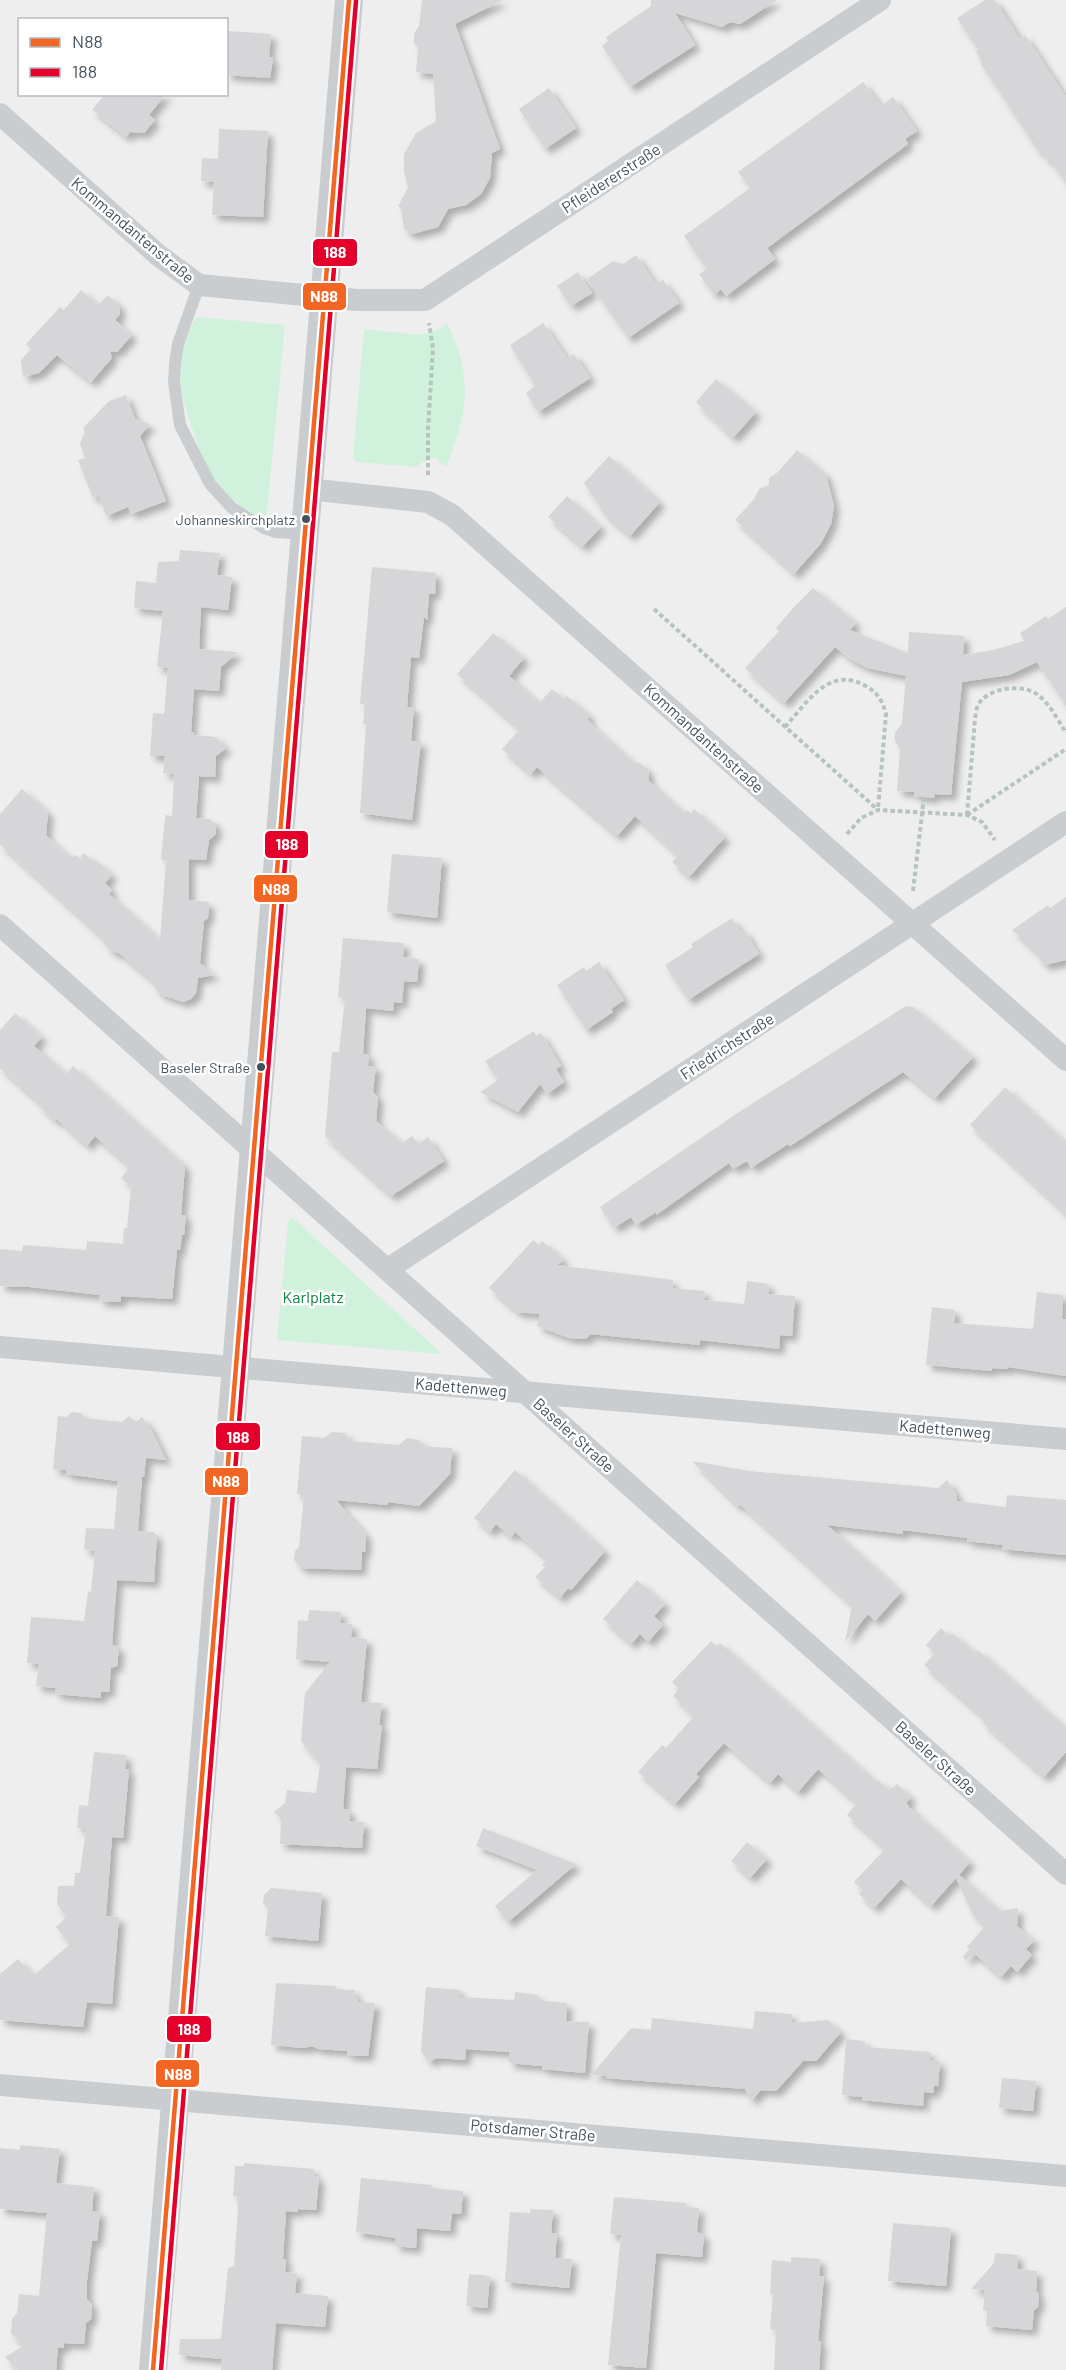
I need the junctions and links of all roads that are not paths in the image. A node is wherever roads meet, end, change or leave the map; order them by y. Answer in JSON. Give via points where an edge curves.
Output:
{"nodes":[{"id":1,"x":349,"y":0,"type":"edge"},
{"id":2,"x":880,"y":0,"type":"edge"},
{"id":3,"x":0,"y":114,"type":"edge"},
{"id":4,"x":199,"y":285,"type":"junction"},
{"id":5,"x":325,"y":297,"type":"junction"},
{"id":6,"x":309,"y":489,"type":"junction"},
{"id":7,"x":304,"y":534,"type":"junction"},
{"id":8,"x":1066,"y":822,"type":"edge"},
{"id":9,"x":913,"y":923,"type":"junction"},
{"id":10,"x":0,"y":925,"type":"edge"},
{"id":11,"x":1066,"y":1060,"type":"edge"},
{"id":12,"x":256,"y":1152,"type":"junction"},
{"id":13,"x":388,"y":1269,"type":"junction"},
{"id":14,"x":0,"y":1347,"type":"edge"},
{"id":15,"x":237,"y":1368,"type":"junction"},
{"id":16,"x":527,"y":1393,"type":"junction"},
{"id":17,"x":1066,"y":1439,"type":"edge"},
{"id":18,"x":1066,"y":1874,"type":"edge"},
{"id":19,"x":0,"y":2085,"type":"edge"},
{"id":20,"x":174,"y":2100,"type":"junction"},
{"id":21,"x":1066,"y":2176,"type":"edge"},
{"id":22,"x":153,"y":2370,"type":"edge"}],
"edges":[{"from":1,"to":5,"type":"street"},
{"from":2,"to":5,"type":"street","name":"Pfleidererstraße","via":[[425,300]]},
{"from":3,"to":4,"type":"street","name":"Kommandantenstraße","via":[[158,255]]},
{"from":4,"to":5,"type":"street","name":"Kommandantenstraße"},
{"from":4,"to":7,"type":"lane","via":[[174,363],[180,425],[210,484],[232,508],[264,528]]},
{"from":5,"to":6,"type":"street"},
{"from":6,"to":7,"type":"street"},
{"from":6,"to":9,"type":"street","name":"Kommandantenstraße","via":[[428,502],[452,515]]},
{"from":7,"to":12,"type":"street"},
{"from":8,"to":9,"type":"street","name":"Friedrichstraße"},
{"from":9,"to":11,"type":"street","name":"Kommandantenstraße"},
{"from":9,"to":13,"type":"street","name":"Friedrichstraße"},
{"from":10,"to":12,"type":"street","name":"Baseler Straße"},
{"from":12,"to":13,"type":"street","name":"Baseler Straße"},
{"from":12,"to":15,"type":"street"},
{"from":13,"to":16,"type":"street","name":"Baseler Straße"},
{"from":14,"to":15,"type":"street","name":"Kadettenweg"},
{"from":15,"to":16,"type":"street","name":"Kadettenweg"},
{"from":15,"to":20,"type":"street"},
{"from":16,"to":17,"type":"street","name":"Kadettenweg"},
{"from":16,"to":18,"type":"street","name":"Baseler Straße"},
{"from":19,"to":20,"type":"street","name":"Potsdamer Straße"},
{"from":20,"to":21,"type":"street","name":"Potsdamer Straße"},
{"from":20,"to":22,"type":"street"}]}
